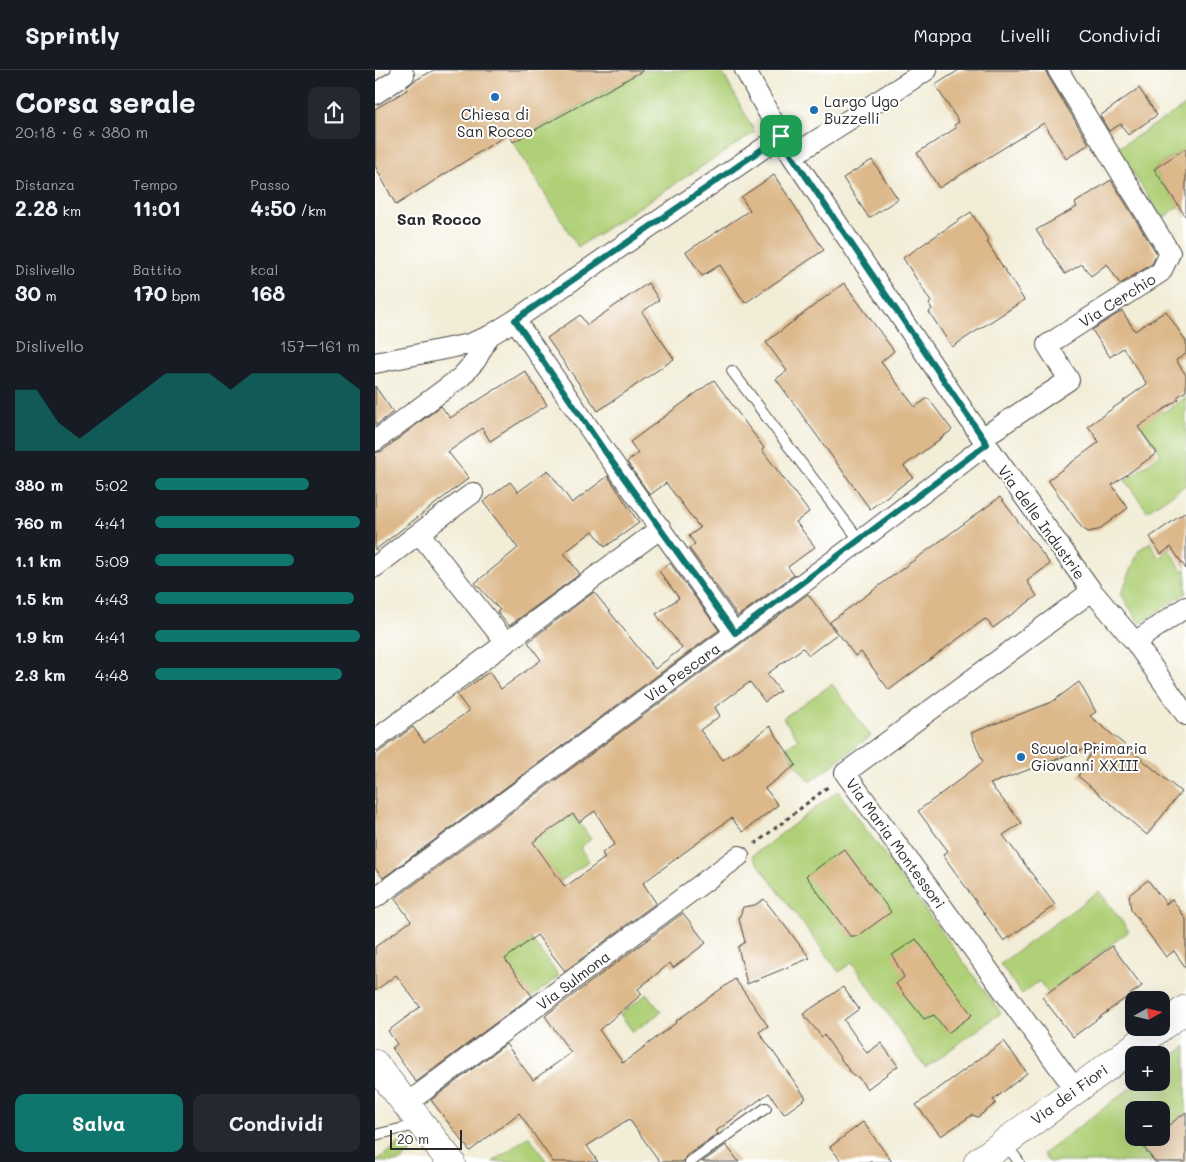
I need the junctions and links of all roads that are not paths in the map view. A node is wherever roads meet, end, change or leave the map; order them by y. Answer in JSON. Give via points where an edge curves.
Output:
{"nodes":[{"id":1,"x":401,"y":70,"type":"edge"},
{"id":2,"x":745,"y":70,"type":"edge"},
{"id":3,"x":927,"y":70,"type":"edge"},
{"id":4,"x":1058,"y":70,"type":"edge"},
{"id":5,"x":375,"y":94,"type":"edge"},
{"id":6,"x":781,"y":136,"type":"junction"},
{"id":7,"x":792,"y":156,"type":"junction"},
{"id":8,"x":515,"y":320,"type":"junction"},
{"id":9,"x":489,"y":336,"type":"junction"},
{"id":10,"x":375,"y":363,"type":"edge"},
{"id":11,"x":732,"y":371,"type":"dead end"},
{"id":12,"x":375,"y":440,"type":"edge"},
{"id":13,"x":985,"y":441,"type":"junction"},
{"id":14,"x":473,"y":493,"type":"dead end"},
{"id":15,"x":661,"y":528,"type":"junction"},
{"id":16,"x":419,"y":533,"type":"junction"},
{"id":17,"x":860,"y":541,"type":"junction"},
{"id":18,"x":375,"y":566,"type":"edge"},
{"id":19,"x":1092,"y":591,"type":"junction"},
{"id":20,"x":1186,"y":607,"type":"edge"},
{"id":21,"x":735,"y":633,"type":"junction"},
{"id":22,"x":1135,"y":642,"type":"junction"},
{"id":23,"x":506,"y":643,"type":"junction"},
{"id":24,"x":1186,"y":715,"type":"edge"},
{"id":25,"x":375,"y":740,"type":"edge"},
{"id":26,"x":739,"y":856,"type":"road end"},
{"id":27,"x":375,"y":898,"type":"edge"},
{"id":28,"x":1186,"y":1009,"type":"edge"},
{"id":29,"x":1170,"y":1021,"type":"edge"},
{"id":30,"x":1149,"y":1036,"type":"edge"},
{"id":31,"x":375,"y":1064,"type":"edge"},
{"id":32,"x":1075,"y":1089,"type":"junction"},
{"id":33,"x":767,"y":1108,"type":"dead end"},
{"id":34,"x":414,"y":1114,"type":"junction"},
{"id":35,"x":375,"y":1135,"type":"edge"},
{"id":36,"x":1011,"y":1152,"type":"edge"},
{"id":37,"x":451,"y":1162,"type":"edge"},
{"id":38,"x":690,"y":1162,"type":"edge"},
{"id":39,"x":978,"y":1162,"type":"edge"}],
"edges":[{"from":1,"to":5,"type":"street","via":[[404,76]]},
{"from":2,"to":6,"type":"street","name":"Via delle Industrie"},
{"from":3,"to":7,"type":"street"},
{"from":4,"to":13,"type":"street","name":"Via Cerchio","via":[[1170,253],[1161,272],[1047,345],[1069,380]]},
{"from":6,"to":7,"type":"street","name":"Via delle Industrie"},
{"from":6,"to":8,"type":"street"},
{"from":7,"to":13,"type":"street","name":"Via delle Industrie"},
{"from":8,"to":9,"type":"street"},
{"from":8,"to":15,"type":"street"},
{"from":9,"to":10,"type":"street","via":[[469,344]]},
{"from":9,"to":12,"type":"street","via":[[476,360],[461,377]]},
{"from":11,"to":17,"type":"lane"},
{"from":13,"to":17,"type":"street","name":"Via Pescara"},
{"from":13,"to":19,"type":"street","name":"Via delle Industrie"},
{"from":14,"to":16,"type":"street"},
{"from":15,"to":21,"type":"street"},
{"from":15,"to":23,"type":"street"},
{"from":16,"to":18,"type":"street"},
{"from":16,"to":23,"type":"street"},
{"from":17,"to":21,"type":"street","name":"Via Pescara"},
{"from":19,"to":22,"type":"street","name":"Via delle Industrie"},
{"from":19,"to":32,"type":"street","name":"Via Maria Montessori","via":[[845,773]]},
{"from":20,"to":22,"type":"street"},
{"from":21,"to":27,"type":"street","name":"Via Pescara"},
{"from":22,"to":24,"type":"street","name":"Via delle Industrie"},
{"from":23,"to":25,"type":"street"},
{"from":26,"to":34,"type":"street","name":"Via Sulmona"},
{"from":28,"to":29,"type":"main road","name":"Via dei Fiori"},
{"from":30,"to":32,"type":"main road","name":"Via dei Fiori"},
{"from":31,"to":34,"type":"main road"},
{"from":32,"to":36,"type":"main road","name":"Via dei Fiori"},
{"from":33,"to":38,"type":"lane"},
{"from":34,"to":35,"type":"lane"},
{"from":34,"to":37,"type":"main road"},
{"from":36,"to":39,"type":"main road","name":"Via dei Fiori"}]}
